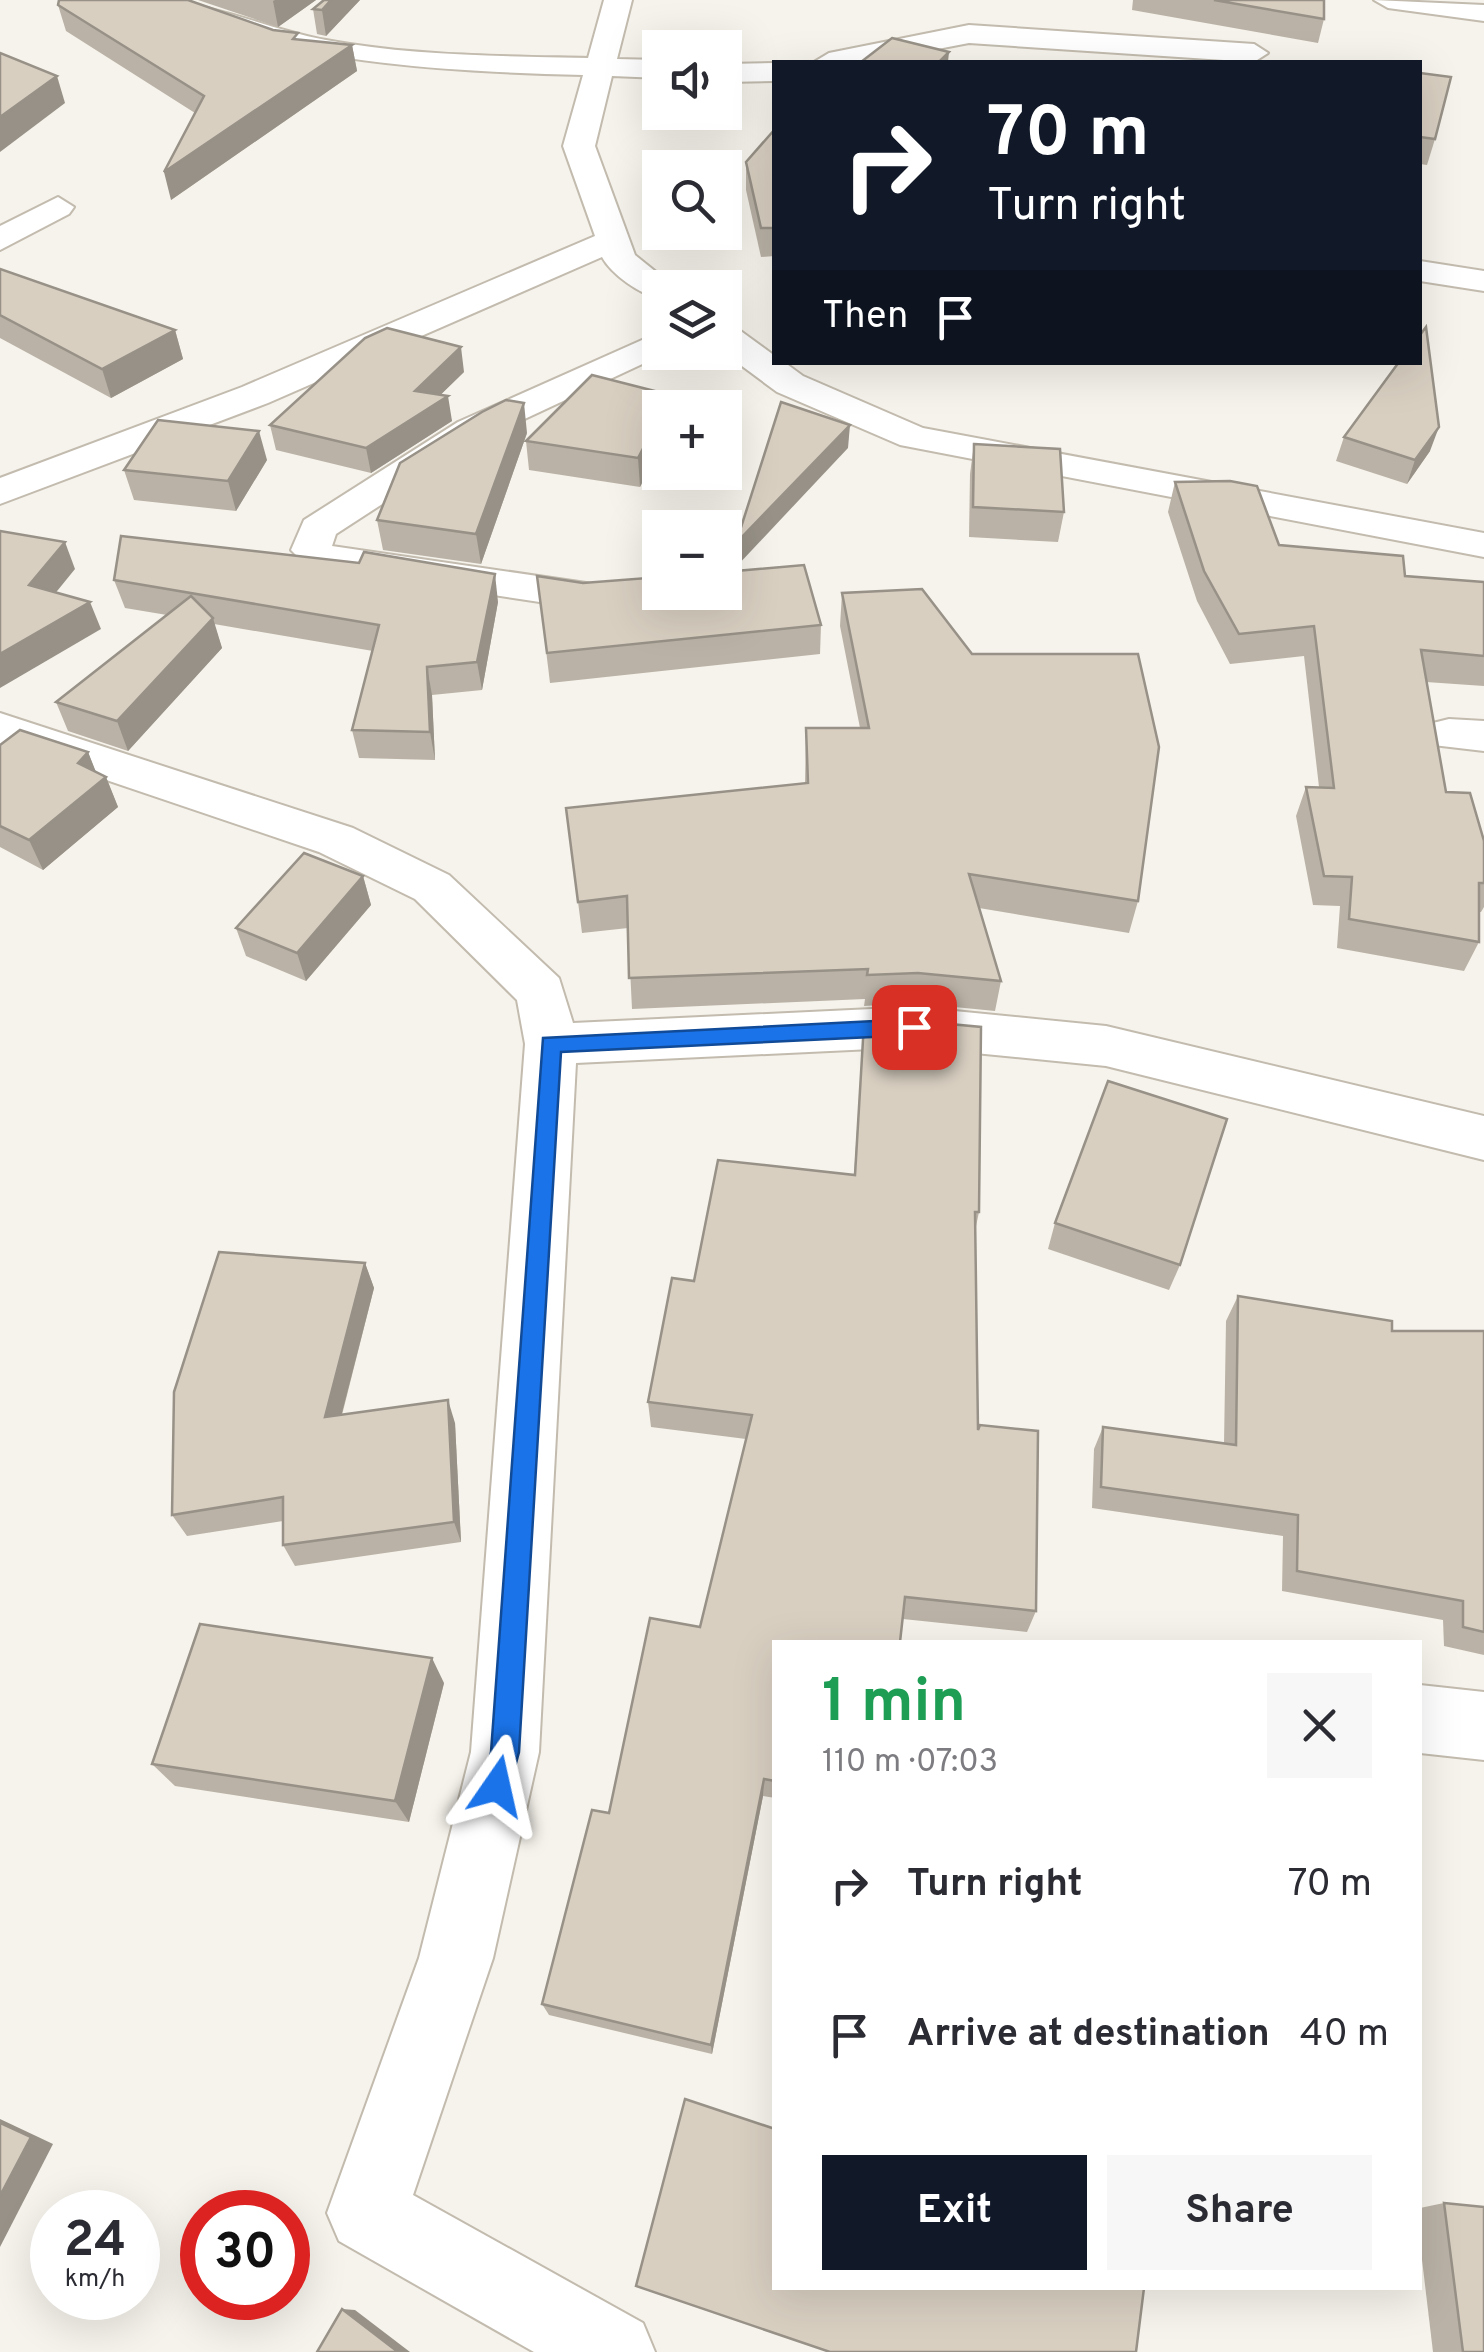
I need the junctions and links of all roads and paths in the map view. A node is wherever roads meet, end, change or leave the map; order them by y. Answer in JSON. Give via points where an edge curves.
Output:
{"nodes":[{"id":1,"x":162,"y":0,"type":"edge"},
{"id":2,"x":618,"y":0,"type":"edge"},
{"id":3,"x":1388,"y":0,"type":"edge"},
{"id":4,"x":1484,"y":12,"type":"edge"},
{"id":5,"x":310,"y":22,"type":"edge"},
{"id":6,"x":280,"y":44,"type":"junction"},
{"id":7,"x":1254,"y":54,"type":"dead end"},
{"id":8,"x":840,"y":60,"type":"edge"},
{"id":9,"x":600,"y":66,"type":"junction"},
{"id":10,"x":642,"y":69,"type":"edge"},
{"id":11,"x":772,"y":72,"type":"edge"},
{"id":12,"x":742,"y":73,"type":"edge"},
{"id":13,"x":58,"y":207,"type":"dead end"},
{"id":14,"x":0,"y":240,"type":"edge"},
{"id":15,"x":613,"y":240,"type":"junction"},
{"id":16,"x":1422,"y":271,"type":"edge"},
{"id":17,"x":642,"y":276,"type":"edge"},
{"id":18,"x":1484,"y":281,"type":"edge"},
{"id":19,"x":742,"y":349,"type":"edge"},
{"id":20,"x":642,"y":351,"type":"edge"},
{"id":21,"x":0,"y":492,"type":"edge"},
{"id":22,"x":1484,"y":544,"type":"edge"},
{"id":23,"x":586,"y":596,"type":"edge"},
{"id":24,"x":0,"y":728,"type":"edge"},
{"id":25,"x":551,"y":1044,"type":"junction"},
{"id":26,"x":1484,"y":1138,"type":"edge"},
{"id":27,"x":1422,"y":1719,"type":"edge"},
{"id":28,"x":1484,"y":1726,"type":"edge"},
{"id":29,"x":614,"y":2352,"type":"edge"}],
"edges":[{"from":1,"to":6,"type":"street"},
{"from":2,"to":9,"type":"street"},
{"from":3,"to":4,"type":"street"},
{"from":5,"to":6,"type":"street"},
{"from":6,"to":9,"type":"street","via":[[376,56]]},
{"from":7,"to":8,"type":"street","via":[[969,34]]},
{"from":9,"to":10,"type":"street"},
{"from":9,"to":15,"type":"street","via":[[579,146]]},
{"from":11,"to":12,"type":"street"},
{"from":13,"to":14,"type":"street"},
{"from":15,"to":17,"type":"street","via":[[620,260]]},
{"from":15,"to":21,"type":"street","via":[[255,395]]},
{"from":16,"to":18,"type":"street"},
{"from":19,"to":22,"type":"street","via":[[790,384],[913,437]]},
{"from":20,"to":23,"type":"street","via":[[471,430],[318,528],[310,542],[321,557]]},
{"from":24,"to":25,"type":"street","via":[[336,840],[432,887],[541,992]]},
{"from":25,"to":26,"type":"street","via":[[914,1027],[1106,1046]]},
{"from":25,"to":29,"type":"street","via":[[505,1752],[456,1958],[367,2213]]},
{"from":27,"to":28,"type":"street"}]}
